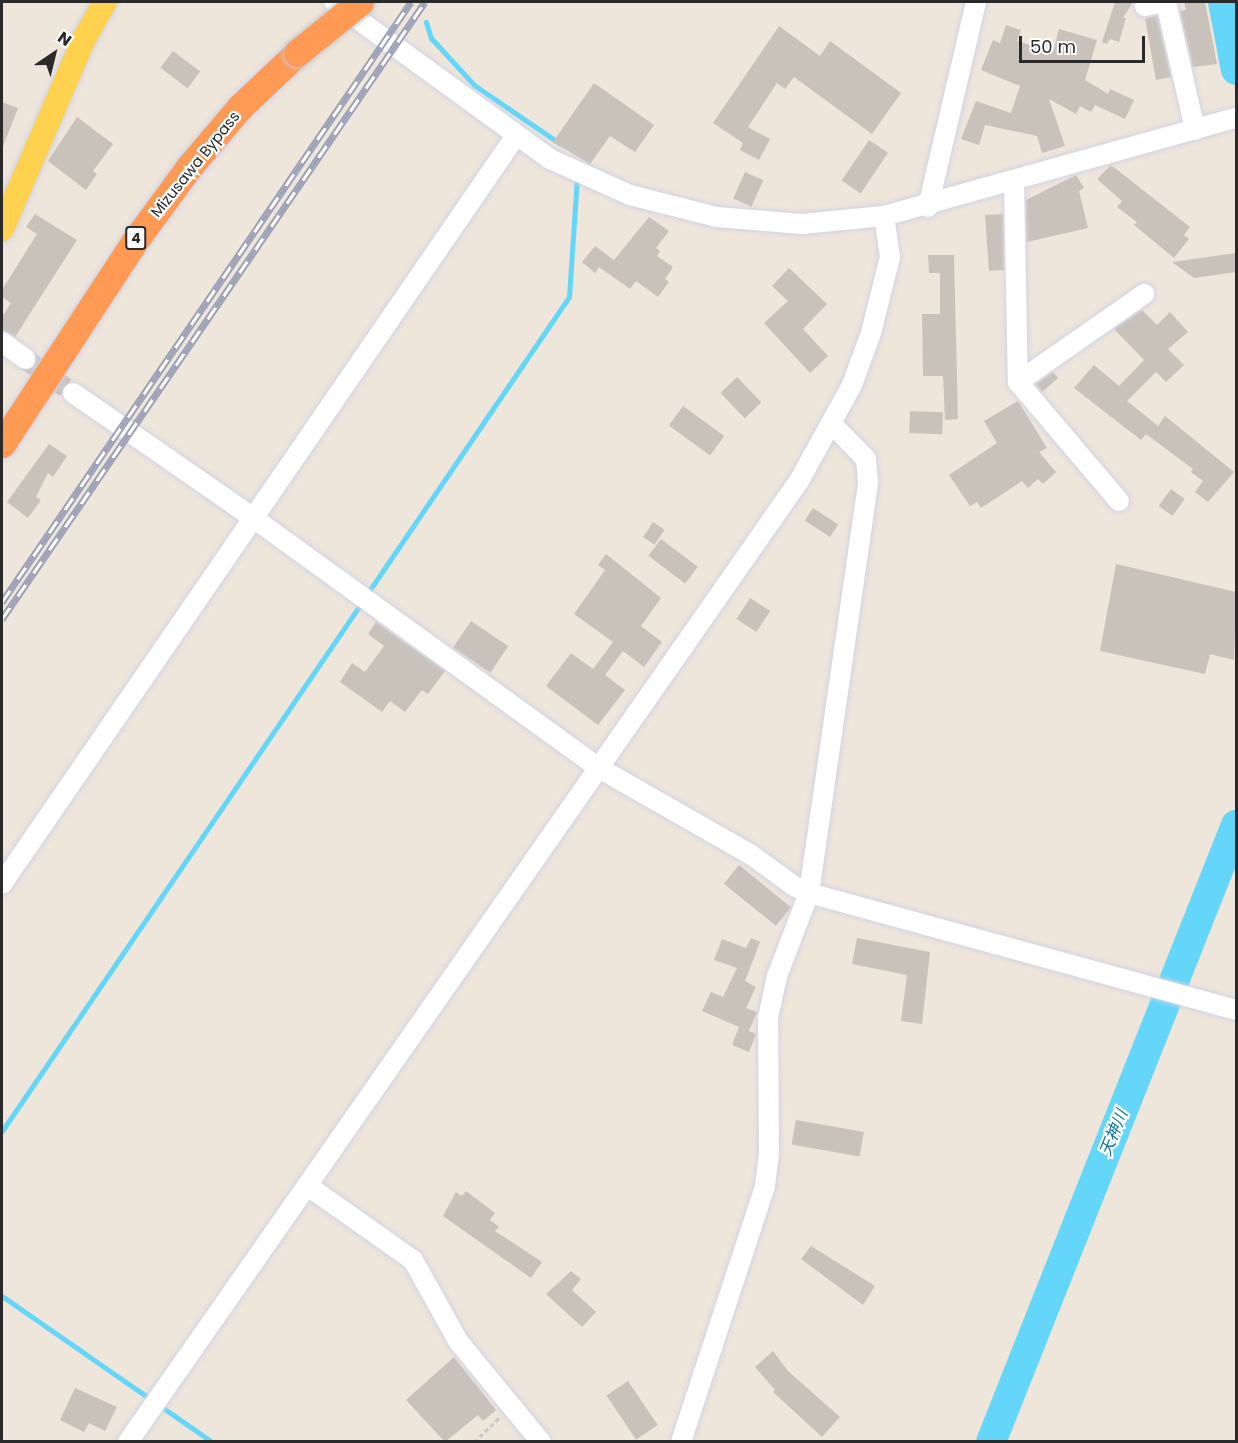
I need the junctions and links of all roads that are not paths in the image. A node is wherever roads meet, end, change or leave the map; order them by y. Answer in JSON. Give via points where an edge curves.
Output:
{"nodes":[{"id":1,"x":105,"y":2,"type":"edge"},
{"id":2,"x":334,"y":2,"type":"edge"},
{"id":3,"x":360,"y":2,"type":"edge"},
{"id":4,"x":976,"y":2,"type":"edge"},
{"id":5,"x":1145,"y":6,"type":"dead end"},
{"id":6,"x":1236,"y":118,"type":"edge"},
{"id":7,"x":1195,"y":129,"type":"junction"},
{"id":8,"x":515,"y":137,"type":"junction"},
{"id":9,"x":1014,"y":182,"type":"junction"},
{"id":10,"x":928,"y":207,"type":"junction"},
{"id":11,"x":884,"y":216,"type":"junction"},
{"id":12,"x":2,"y":229,"type":"edge"},
{"id":13,"x":1144,"y":294,"type":"dead end"},
{"id":14,"x":2,"y":342,"type":"edge"},
{"id":15,"x":25,"y":359,"type":"tunnel mouth"},
{"id":16,"x":1018,"y":382,"type":"junction"},
{"id":17,"x":73,"y":393,"type":"tunnel mouth"},
{"id":18,"x":832,"y":424,"type":"junction"},
{"id":19,"x":2,"y":444,"type":"edge"},
{"id":20,"x":1119,"y":501,"type":"dead end"},
{"id":21,"x":252,"y":517,"type":"junction"},
{"id":22,"x":599,"y":768,"type":"junction"},
{"id":23,"x":2,"y":884,"type":"edge"},
{"id":24,"x":809,"y":893,"type":"junction"},
{"id":25,"x":1236,"y":1010,"type":"edge"},
{"id":26,"x":308,"y":1186,"type":"junction"},
{"id":27,"x":128,"y":1442,"type":"edge"},
{"id":28,"x":541,"y":1442,"type":"edge"},
{"id":29,"x":681,"y":1442,"type":"edge"}],
"edges":[{"from":1,"to":12,"type":"main road","via":[[84,39]]},
{"from":2,"to":8,"type":"street"},
{"from":3,"to":19,"type":"highway","name":"Mizusawa Bypass","number":"4","bridge":true,"via":[[297,53],[241,106],[182,177],[134,242]]},
{"from":4,"to":10,"type":"street"},
{"from":5,"to":7,"type":"street","via":[[1166,2]]},
{"from":6,"to":7,"type":"street"},
{"from":7,"to":9,"type":"street"},
{"from":8,"to":11,"type":"street","via":[[583,176],[630,195],[707,215],[802,224]]},
{"from":8,"to":21,"type":"street"},
{"from":9,"to":10,"type":"street"},
{"from":9,"to":16,"type":"street"},
{"from":10,"to":11,"type":"street"},
{"from":11,"to":18,"type":"street","via":[[890,257],[887,278],[856,374]]},
{"from":13,"to":16,"type":"street"},
{"from":14,"to":15,"type":"street"},
{"from":16,"to":20,"type":"street"},
{"from":17,"to":21,"type":"street"},
{"from":18,"to":22,"type":"street","via":[[799,481]]},
{"from":18,"to":24,"type":"street","via":[[866,459],[868,482]]},
{"from":21,"to":22,"type":"street"},
{"from":21,"to":23,"type":"street"},
{"from":22,"to":24,"type":"street","via":[[750,854]]},
{"from":22,"to":26,"type":"street"},
{"from":24,"to":25,"type":"street"},
{"from":24,"to":29,"type":"street","via":[[777,976],[768,1018],[769,1152],[765,1186]]},
{"from":26,"to":27,"type":"street"},
{"from":26,"to":28,"type":"street","via":[[413,1260],[458,1341]]}]}
